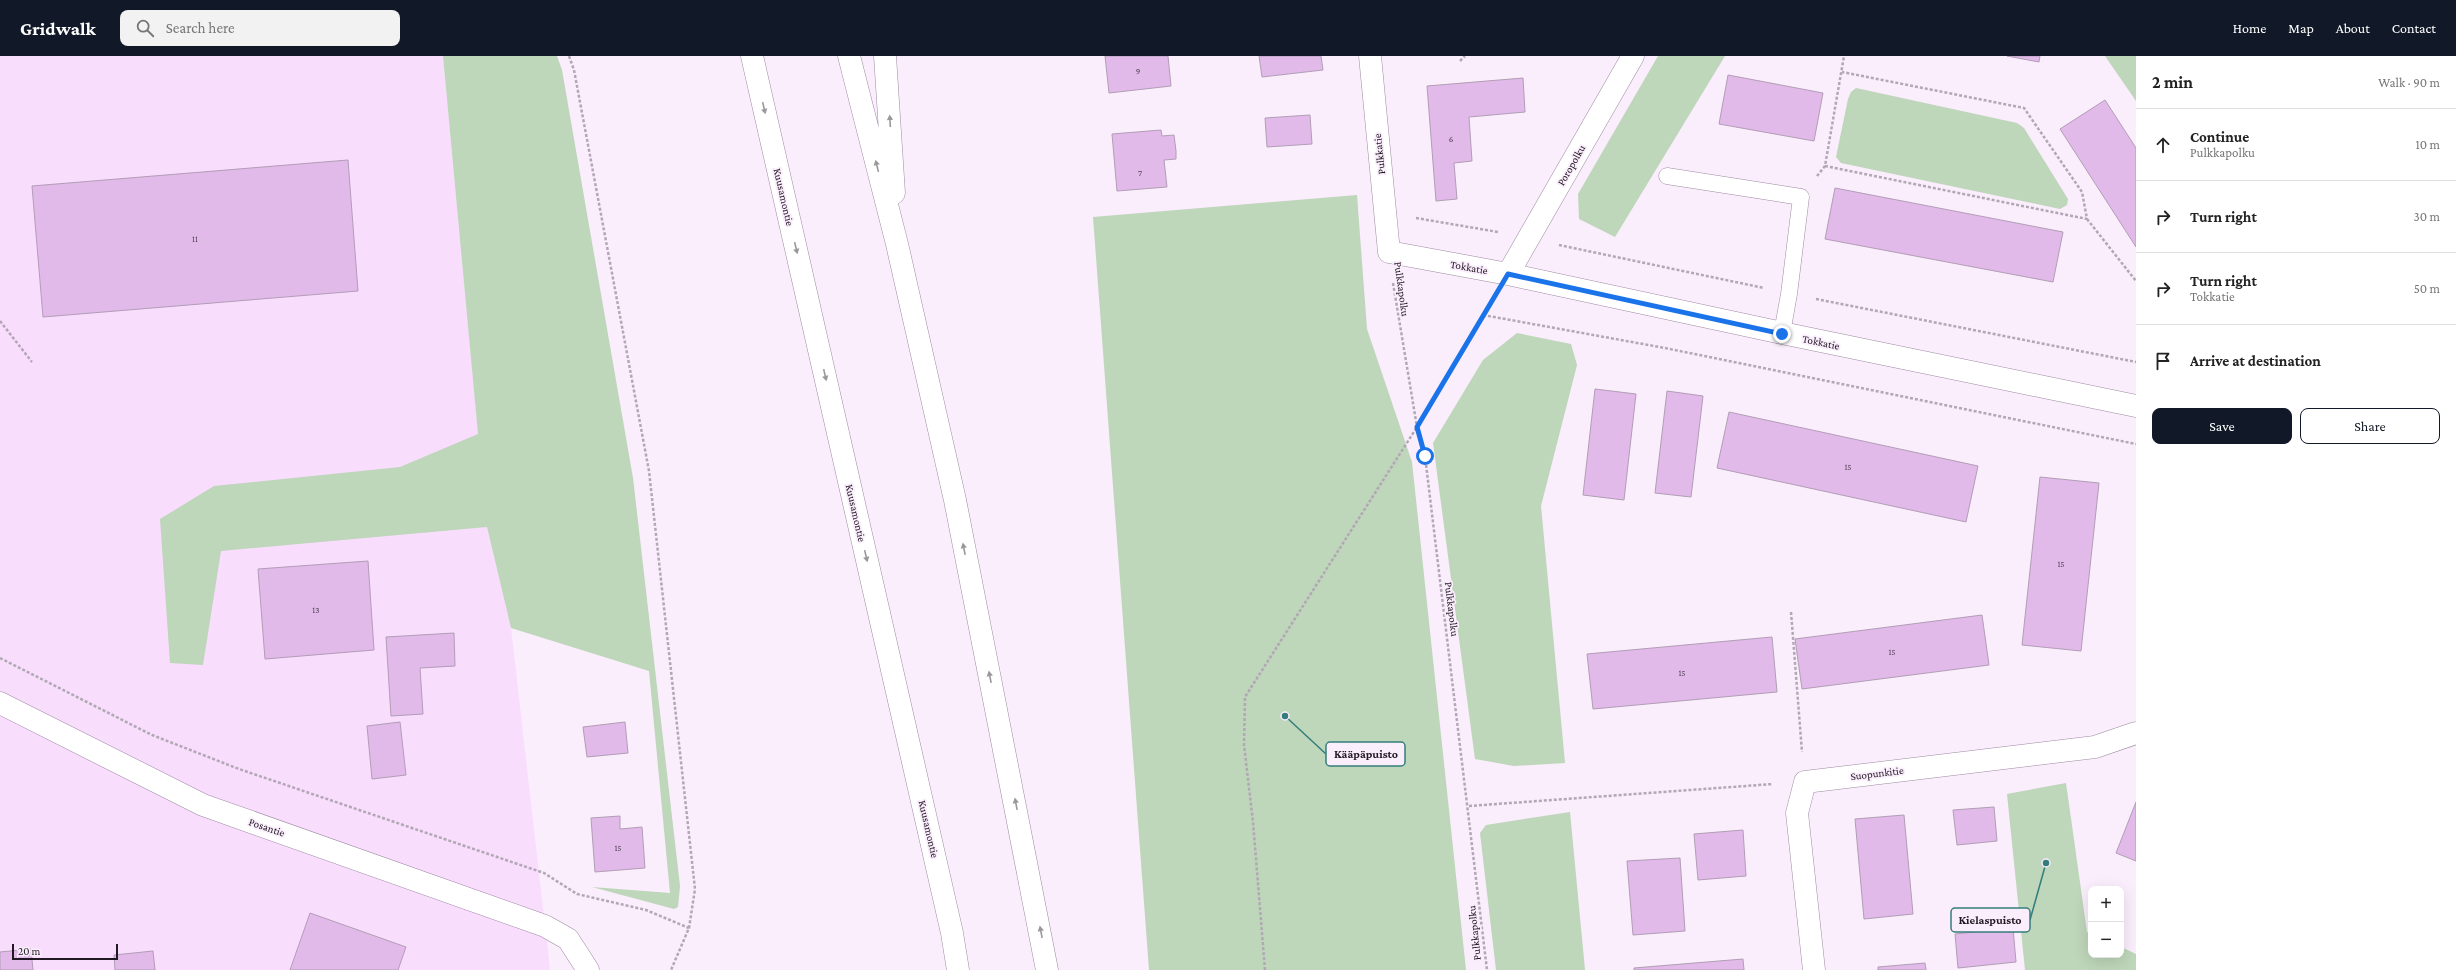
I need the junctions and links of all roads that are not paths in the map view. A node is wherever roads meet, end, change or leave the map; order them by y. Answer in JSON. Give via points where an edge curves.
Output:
{"nodes":[{"id":1,"x":751,"y":56,"type":"edge"},
{"id":2,"x":849,"y":56,"type":"edge"},
{"id":3,"x":885,"y":56,"type":"edge"},
{"id":4,"x":1370,"y":56,"type":"edge"},
{"id":5,"x":1633,"y":56,"type":"edge"},
{"id":6,"x":1667,"y":176,"type":"dead end"},
{"id":7,"x":897,"y":244,"type":"junction"},
{"id":8,"x":1389,"y":252,"type":"joint"},
{"id":9,"x":1508,"y":274,"type":"junction"},
{"id":10,"x":1782,"y":334,"type":"junction"},
{"id":11,"x":2136,"y":406,"type":"edge"},
{"id":12,"x":0,"y":704,"type":"edge"},
{"id":13,"x":2136,"y":733,"type":"edge"},
{"id":14,"x":588,"y":970,"type":"edge"},
{"id":15,"x":958,"y":970,"type":"edge"},
{"id":16,"x":1047,"y":970,"type":"edge"},
{"id":17,"x":1814,"y":970,"type":"edge"}],
"edges":[{"from":1,"to":15,"type":"main road","name":"Kuusamontie","one_way":true,"via":[[952,933]]},
{"from":7,"to":2,"type":"main road","one_way":true},
{"from":7,"to":3,"type":"main road","one_way":true},
{"from":4,"to":8,"type":"main road","name":"Pulkkatie"},
{"from":5,"to":9,"type":"main road","name":"Poropolku"},
{"from":6,"to":10,"type":"lane","via":[[1801,197]]},
{"from":16,"to":7,"type":"main road","one_way":true,"via":[[954,500]]},
{"from":8,"to":9,"type":"main road","name":"Tokkatie"},
{"from":9,"to":10,"type":"main road","name":"Tokkatie"},
{"from":10,"to":11,"type":"main road","name":"Tokkatie"},
{"from":12,"to":14,"type":"main road","name":"Posantie","via":[[203,805],[545,926],[568,939]]},
{"from":13,"to":17,"type":"main road","name":"Suopunkitie","via":[[2095,747],[1804,782],[1797,813]]}]}
